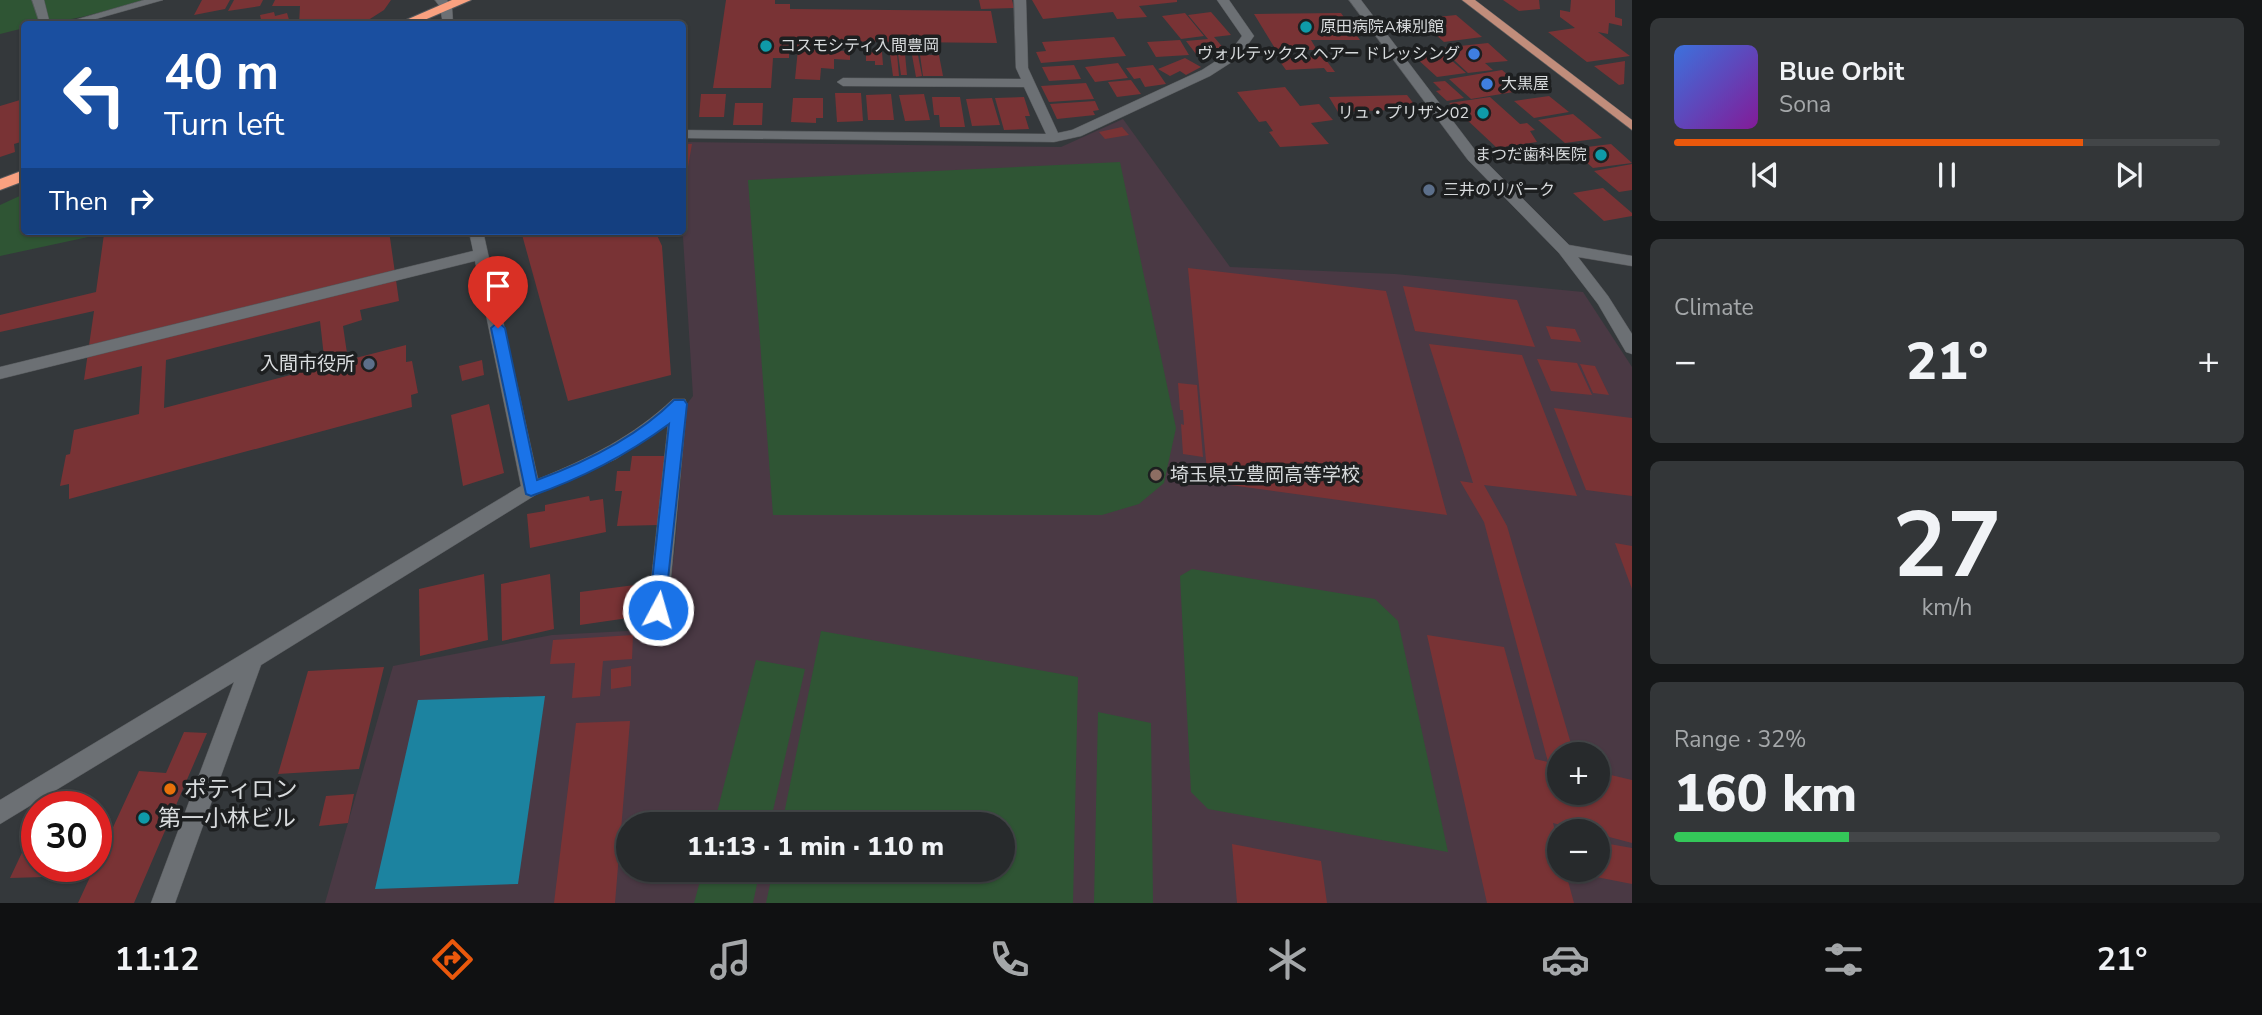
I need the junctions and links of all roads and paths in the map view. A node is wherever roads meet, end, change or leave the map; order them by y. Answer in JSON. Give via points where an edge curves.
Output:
{"nodes":[{"id":1,"x":38,"y":0,"type":"edge"},
{"id":2,"x":157,"y":0,"type":"edge"},
{"id":3,"x":464,"y":0,"type":"edge"},
{"id":4,"x":1020,"y":0,"type":"edge"},
{"id":5,"x":1223,"y":0,"type":"edge"},
{"id":6,"x":1355,"y":0,"type":"edge"},
{"id":7,"x":1468,"y":0,"type":"edge"},
{"id":8,"x":444,"y":4,"type":"edge"},
{"id":9,"x":44,"y":21,"type":"edge"},
{"id":10,"x":78,"y":21,"type":"edge"},
{"id":11,"x":410,"y":21,"type":"edge"},
{"id":12,"x":843,"y":82,"type":"dead end"},
{"id":13,"x":1028,"y":83,"type":"junction"},
{"id":14,"x":1632,"y":125,"type":"edge"},
{"id":15,"x":686,"y":134,"type":"edge"},
{"id":16,"x":1054,"y":138,"type":"junction"},
{"id":17,"x":21,"y":177,"type":"edge"},
{"id":18,"x":0,"y":185,"type":"edge"},
{"id":19,"x":477,"y":235,"type":"edge"},
{"id":20,"x":1564,"y":249,"type":"junction"},
{"id":21,"x":482,"y":254,"type":"junction"},
{"id":22,"x":1632,"y":261,"type":"edge"},
{"id":23,"x":1632,"y":348,"type":"edge"},
{"id":24,"x":0,"y":373,"type":"edge"},
{"id":25,"x":531,"y":489,"type":"junction"},
{"id":26,"x":658,"y":610,"type":"dead end"},
{"id":27,"x":253,"y":658,"type":"junction"},
{"id":28,"x":0,"y":813,"type":"edge"},
{"id":29,"x":163,"y":903,"type":"edge"}],
"edges":[{"from":1,"to":9,"type":"street"},
{"from":2,"to":10,"type":"street"},
{"from":3,"to":8,"type":"highway"},
{"from":4,"to":13,"type":"street","via":[[1022,68]]},
{"from":5,"to":16,"type":"street","via":[[1248,36],[1234,55],[1139,105]]},
{"from":6,"to":20,"type":"street","via":[[1473,157]]},
{"from":7,"to":14,"type":"main road"},
{"from":8,"to":11,"type":"highway"},
{"from":12,"to":13,"type":"street"},
{"from":13,"to":16,"type":"street"},
{"from":15,"to":16,"type":"street"},
{"from":17,"to":18,"type":"highway"},
{"from":19,"to":21,"type":"street"},
{"from":20,"to":22,"type":"street"},
{"from":20,"to":23,"type":"street"},
{"from":21,"to":24,"type":"street"},
{"from":21,"to":25,"type":"street"},
{"from":25,"to":26,"type":"street","via":[[620,449],[663,421],[679,404]]},
{"from":25,"to":27,"type":"street"},
{"from":27,"to":28,"type":"street"},
{"from":27,"to":29,"type":"street"}]}
